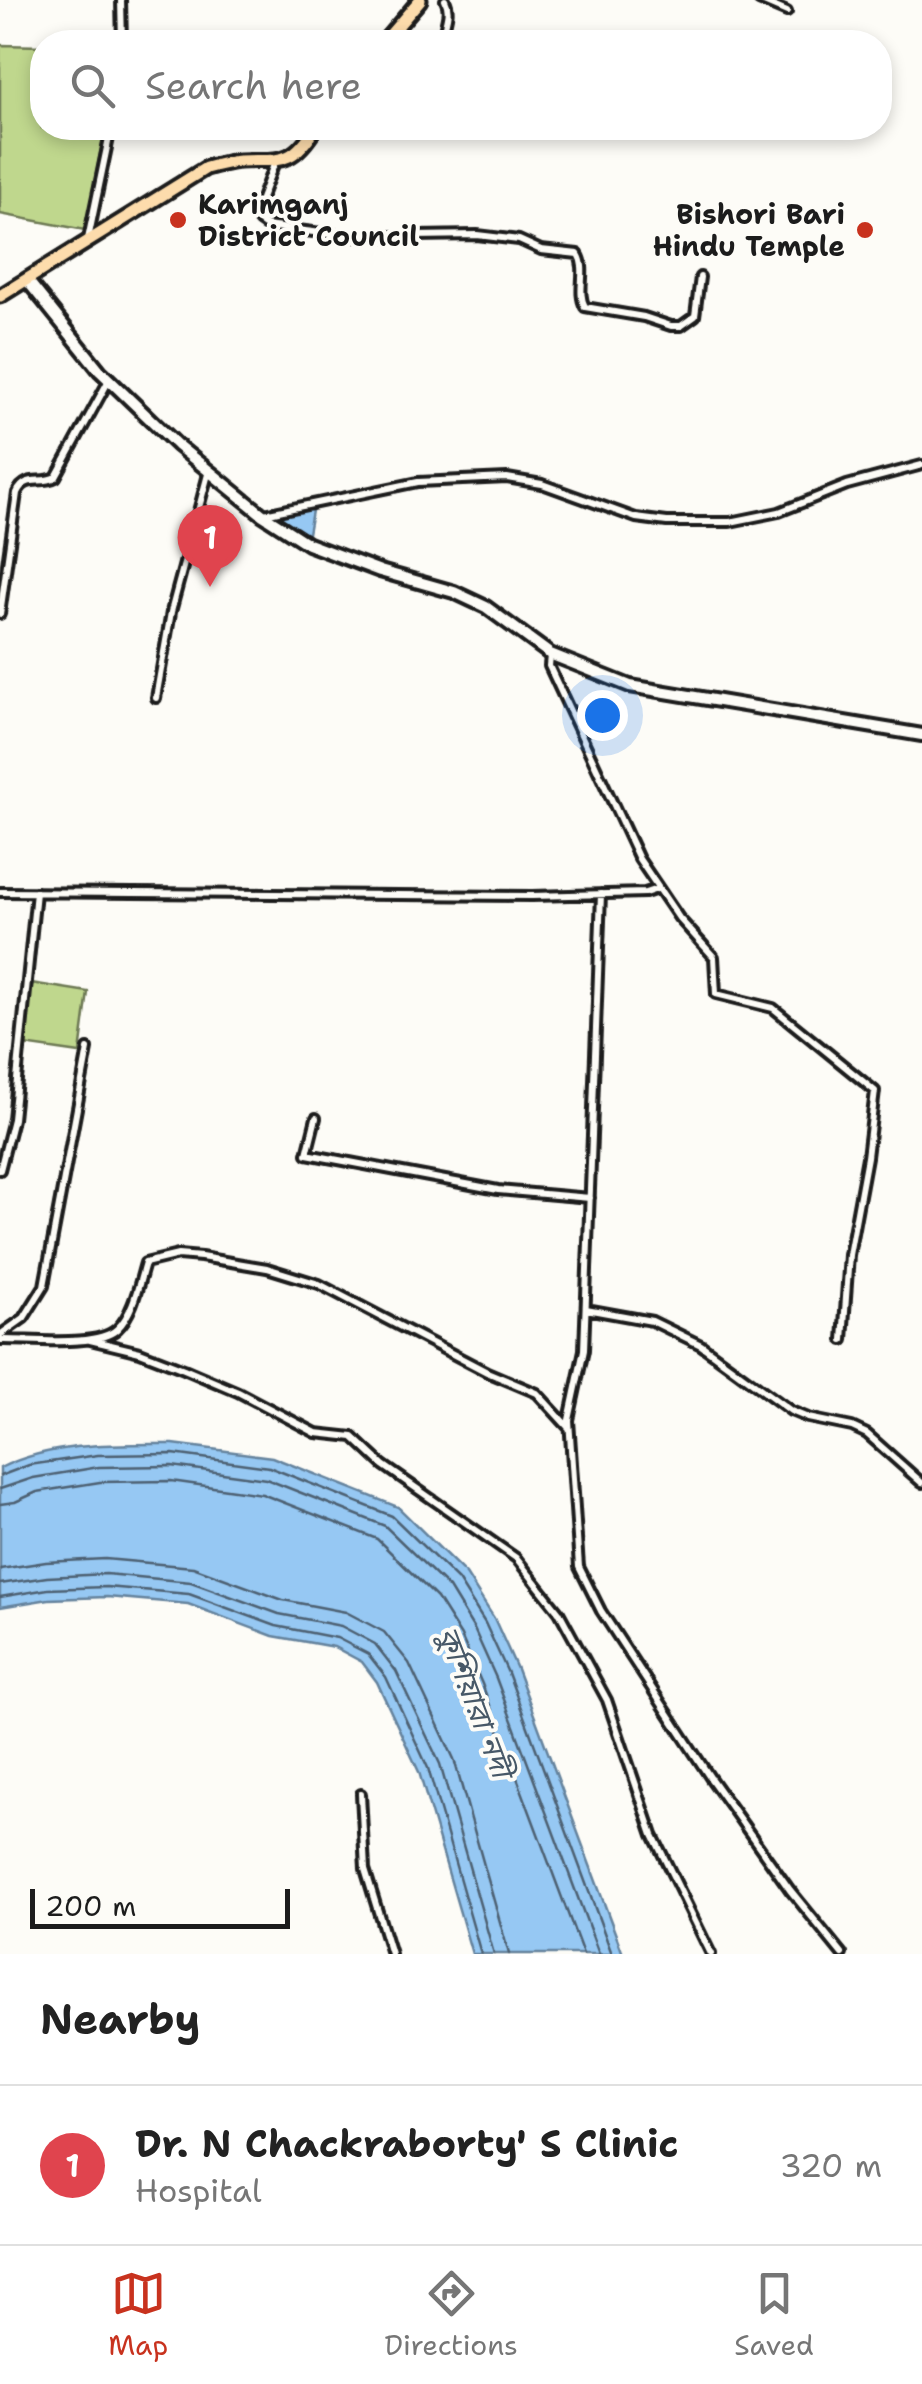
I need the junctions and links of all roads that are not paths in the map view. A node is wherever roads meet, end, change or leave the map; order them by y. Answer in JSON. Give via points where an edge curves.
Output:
{"nodes":[{"id":1,"x":122,"y":0,"type":"edge"},
{"id":2,"x":420,"y":0,"type":"edge"},
{"id":3,"x":445,"y":0,"type":"edge"},
{"id":4,"x":759,"y":0,"type":"edge"},
{"id":5,"x":786,"y":12,"type":"dead end"},
{"id":6,"x":122,"y":30,"type":"edge"},
{"id":7,"x":394,"y":30,"type":"edge"},
{"id":8,"x":444,"y":30,"type":"edge"},
{"id":9,"x":108,"y":140,"type":"edge"},
{"id":10,"x":307,"y":140,"type":"edge"},
{"id":11,"x":276,"y":162,"type":"junction"},
{"id":12,"x":87,"y":242,"type":"junction"},
{"id":13,"x":700,"y":277,"type":"dead end"},
{"id":14,"x":26,"y":280,"type":"junction"},
{"id":15,"x":0,"y":296,"type":"edge"},
{"id":16,"x":109,"y":380,"type":"junction"},
{"id":17,"x":922,"y":465,"type":"edge"},
{"id":18,"x":208,"y":474,"type":"junction"},
{"id":19,"x":263,"y":515,"type":"junction"},
{"id":20,"x":0,"y":614,"type":"edge"},
{"id":21,"x":550,"y":654,"type":"junction"},
{"id":22,"x":156,"y":698,"type":"dead end"},
{"id":23,"x":922,"y":735,"type":"edge"},
{"id":24,"x":657,"y":889,"type":"junction"},
{"id":25,"x":0,"y":892,"type":"edge"},
{"id":26,"x":36,"y":892,"type":"junction"},
{"id":27,"x":601,"y":894,"type":"junction"},
{"id":28,"x":88,"y":1049,"type":"dead end"},
{"id":29,"x":316,"y":1118,"type":"dead end"},
{"id":30,"x":0,"y":1170,"type":"edge"},
{"id":31,"x":590,"y":1198,"type":"junction"},
{"id":32,"x":586,"y":1309,"type":"junction"},
{"id":33,"x":0,"y":1337,"type":"edge"},
{"id":34,"x":90,"y":1340,"type":"junction"},
{"id":35,"x":843,"y":1340,"type":"dead end"},
{"id":36,"x":570,"y":1429,"type":"junction"},
{"id":37,"x":922,"y":1482,"type":"edge"},
{"id":38,"x":362,"y":1794,"type":"dead end"},
{"id":39,"x":390,"y":1954,"type":"edge"},
{"id":40,"x":710,"y":1954,"type":"edge"},
{"id":41,"x":842,"y":1954,"type":"edge"}],
"edges":[{"from":1,"to":6,"type":"street"},
{"from":2,"to":7,"type":"highway"},
{"from":3,"to":8,"type":"street"},
{"from":4,"to":5,"type":"street"},
{"from":9,"to":12,"type":"street"},
{"from":10,"to":11,"type":"highway"},
{"from":11,"to":12,"type":"highway","via":[[206,168]]},
{"from":11,"to":13,"type":"street","via":[[258,215],[266,226],[353,237],[477,235],[578,254],[585,307],[671,326],[694,316]]},
{"from":12,"to":14,"type":"highway"},
{"from":14,"to":15,"type":"highway"},
{"from":14,"to":16,"type":"main road"},
{"from":16,"to":18,"type":"main road"},
{"from":16,"to":20,"type":"street","via":[[56,477],[21,484]]},
{"from":17,"to":19,"type":"street","via":[[730,522],[636,518],[507,478],[418,482]]},
{"from":18,"to":19,"type":"main road"},
{"from":18,"to":22,"type":"street","via":[[170,612]]},
{"from":19,"to":21,"type":"main road","via":[[324,551],[486,606]]},
{"from":21,"to":23,"type":"main road","via":[[630,686]]},
{"from":21,"to":24,"type":"street","via":[[549,666]]},
{"from":24,"to":27,"type":"street"},
{"from":24,"to":35,"type":"street","via":[[714,957],[716,994],[773,1008],[875,1092],[848,1255]]},
{"from":25,"to":26,"type":"street"},
{"from":26,"to":27,"type":"street"},
{"from":26,"to":30,"type":"street","via":[[13,1119]]},
{"from":27,"to":31,"type":"street"},
{"from":28,"to":33,"type":"street","via":[[44,1286],[24,1318]]},
{"from":29,"to":31,"type":"street","via":[[307,1154],[498,1190]]},
{"from":31,"to":32,"type":"street"},
{"from":32,"to":36,"type":"street"},
{"from":32,"to":37,"type":"street","via":[[652,1321],[701,1345],[791,1411],[867,1434]]},
{"from":33,"to":34,"type":"street"},
{"from":34,"to":36,"type":"street","via":[[117,1330],[145,1263],[178,1255],[267,1268],[319,1284],[537,1393]]},
{"from":34,"to":40,"type":"street","via":[[220,1384],[316,1433],[353,1438],[516,1558],[559,1612],[607,1700],[653,1835]]},
{"from":36,"to":41,"type":"street","via":[[579,1567],[601,1611],[711,1779]]},
{"from":38,"to":39,"type":"street","via":[[365,1869]]}]}
